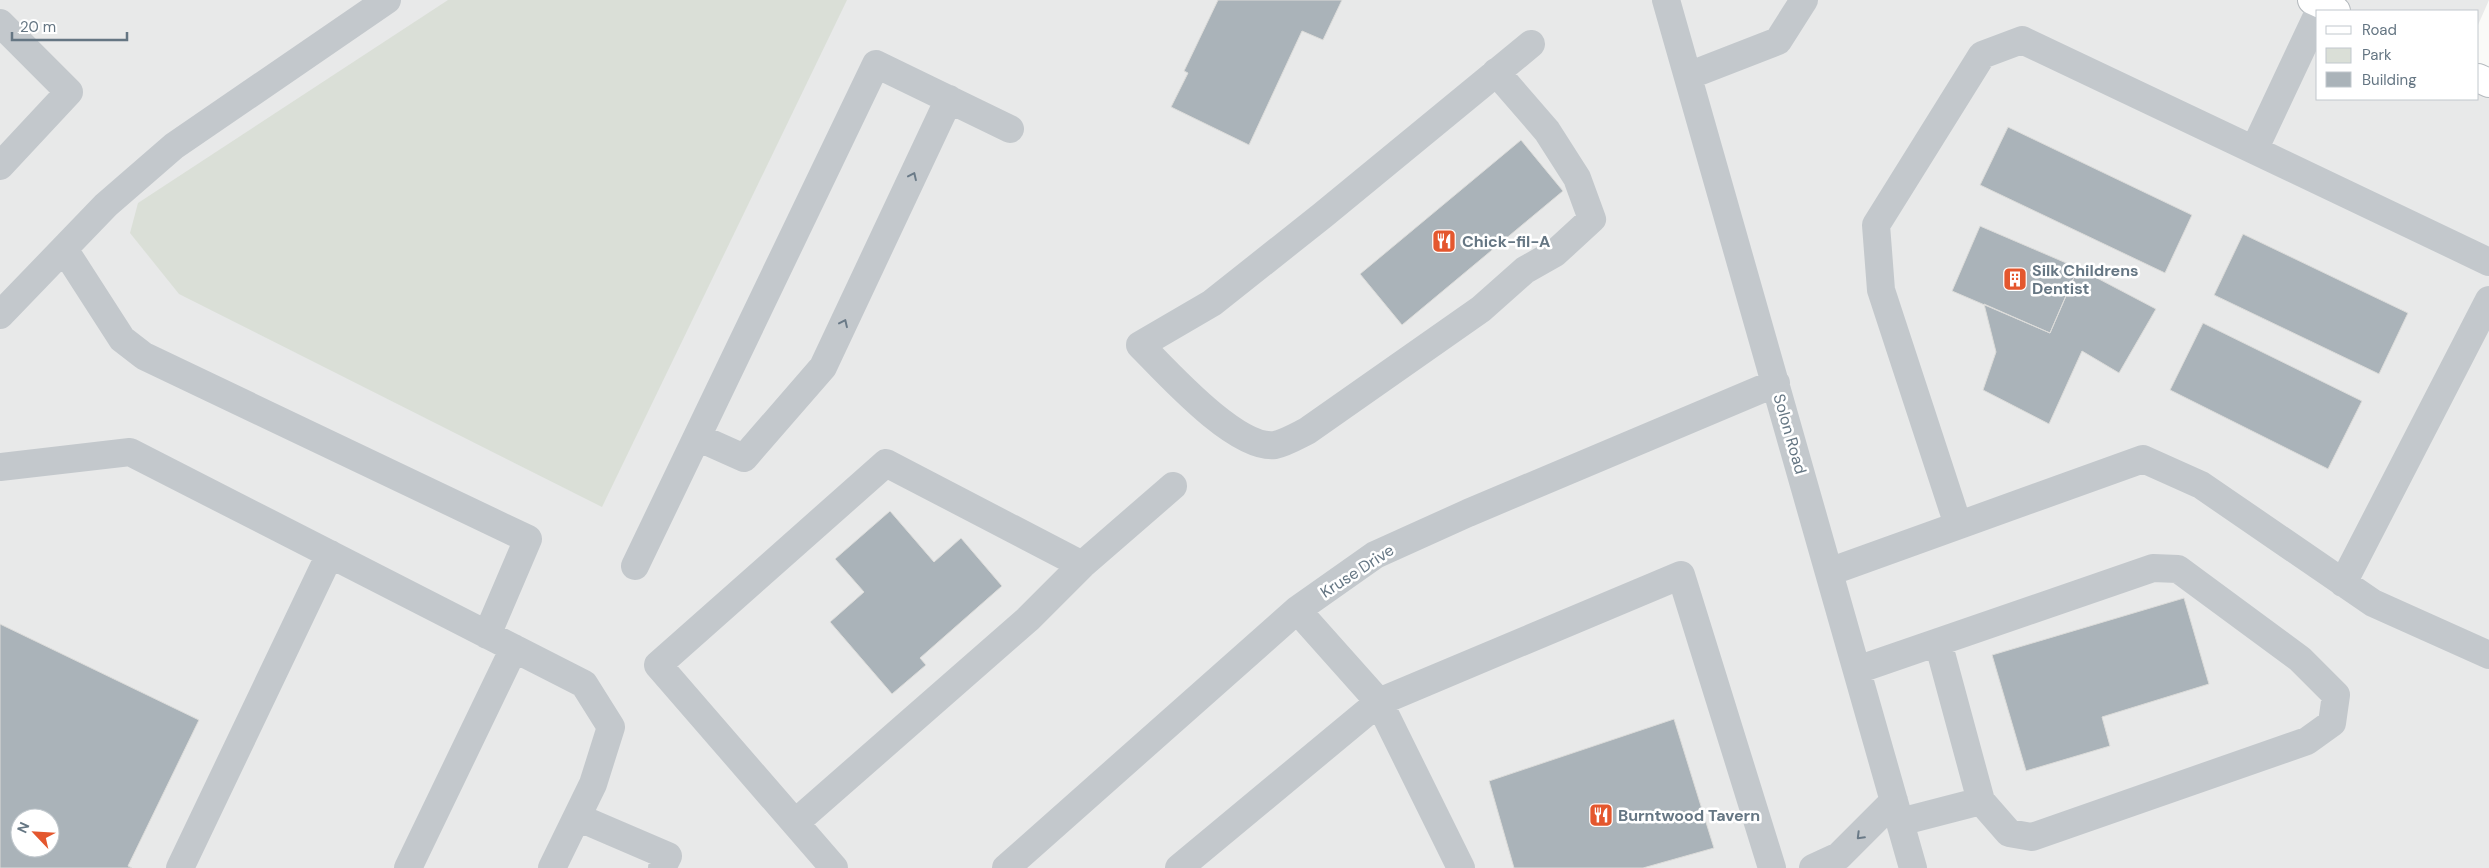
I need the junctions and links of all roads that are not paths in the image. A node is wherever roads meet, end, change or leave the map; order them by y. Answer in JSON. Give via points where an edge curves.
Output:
{"nodes":[{"id":1,"x":388,"y":0,"type":"edge"},
{"id":2,"x":1666,"y":0,"type":"edge"},
{"id":3,"x":1804,"y":0,"type":"edge"},
{"id":4,"x":2316,"y":20,"type":"edge"},
{"id":5,"x":0,"y":23,"type":"edge"},
{"id":6,"x":1531,"y":44,"type":"dead end"},
{"id":7,"x":1496,"y":72,"type":"junction"},
{"id":8,"x":1688,"y":76,"type":"junction"},
{"id":9,"x":949,"y":99,"type":"junction"},
{"id":10,"x":1010,"y":128,"type":"dead end"},
{"id":11,"x":2254,"y":150,"type":"junction"},
{"id":12,"x":0,"y":166,"type":"edge"},
{"id":13,"x":64,"y":248,"type":"junction"},
{"id":14,"x":2489,"y":262,"type":"edge"},
{"id":15,"x":2489,"y":300,"type":"edge"},
{"id":16,"x":0,"y":316,"type":"edge"},
{"id":17,"x":1776,"y":384,"type":"junction"},
{"id":18,"x":697,"y":437,"type":"junction"},
{"id":19,"x":0,"y":467,"type":"edge"},
{"id":20,"x":1173,"y":486,"type":"dead end"},
{"id":21,"x":1958,"y":525,"type":"junction"},
{"id":22,"x":330,"y":554,"type":"junction"},
{"id":23,"x":1082,"y":565,"type":"junction"},
{"id":24,"x":635,"y":566,"type":"dead end"},
{"id":25,"x":1829,"y":572,"type":"junction"},
{"id":26,"x":2343,"y":583,"type":"junction"},
{"id":27,"x":1297,"y":610,"type":"junction"},
{"id":28,"x":487,"y":635,"type":"junction"},
{"id":29,"x":1938,"y":642,"type":"junction"},
{"id":30,"x":514,"y":648,"type":"junction"},
{"id":31,"x":2487,"y":650,"type":"edge"},
{"id":32,"x":1857,"y":670,"type":"junction"},
{"id":33,"x":1379,"y":702,"type":"junction"},
{"id":34,"x":1981,"y":801,"type":"junction"},
{"id":35,"x":1897,"y":812,"type":"junction"},
{"id":36,"x":577,"y":817,"type":"junction"},
{"id":37,"x":796,"y":823,"type":"junction"},
{"id":38,"x":1020,"y":863,"type":"edge"},
{"id":39,"x":180,"y":868,"type":"edge"},
{"id":40,"x":408,"y":868,"type":"edge"},
{"id":41,"x":552,"y":868,"type":"edge"},
{"id":42,"x":662,"y":868,"type":"edge"},
{"id":43,"x":834,"y":868,"type":"edge"},
{"id":44,"x":1179,"y":868,"type":"edge"},
{"id":45,"x":1461,"y":868,"type":"edge"},
{"id":46,"x":1772,"y":868,"type":"edge"},
{"id":47,"x":1813,"y":868,"type":"edge"},
{"id":48,"x":1914,"y":868,"type":"edge"}],
"edges":[{"from":1,"to":13,"type":"street","via":[[174,146],[106,205]]},
{"from":2,"to":8,"type":"street","name":"Solon Road"},
{"from":3,"to":8,"type":"street","via":[[1778,41]]},
{"from":4,"to":11,"type":"street"},
{"from":5,"to":12,"type":"street","via":[[69,92]]},
{"from":6,"to":7,"type":"street"},
{"from":7,"to":7,"type":"street","via":[[1212,303],[1140,345],[1202,407],[1243,437],[1274,445],[1307,431],[1481,308],[1525,270],[1555,253],[1592,219],[1577,178],[1547,131]]},
{"from":8,"to":17,"type":"street","name":"Solon Road"},
{"from":9,"to":10,"type":"street"},
{"from":18,"to":9,"type":"street","one_way":true,"via":[[744,458],[824,367]]},
{"from":9,"to":18,"type":"street","via":[[876,64]]},
{"from":11,"to":14,"type":"street"},
{"from":11,"to":21,"type":"street","via":[[2022,40],[1982,55],[1876,225],[1881,290]]},
{"from":13,"to":16,"type":"street"},
{"from":13,"to":28,"type":"street","via":[[122,339],[144,356],[528,539]]},
{"from":15,"to":26,"type":"street"},
{"from":17,"to":25,"type":"street","name":"Solon Road"},
{"from":17,"to":27,"type":"street","name":"Kruse Drive","via":[[1383,552]]},
{"from":18,"to":24,"type":"street"},
{"from":19,"to":22,"type":"street","via":[[130,452]]},
{"from":20,"to":23,"type":"street"},
{"from":21,"to":25,"type":"street"},
{"from":21,"to":26,"type":"street","via":[[2143,459],[2201,485]]},
{"from":22,"to":28,"type":"street"},
{"from":22,"to":39,"type":"street"},
{"from":23,"to":37,"type":"street","via":[[1028,619]]},
{"from":23,"to":37,"type":"street","via":[[886,463],[658,665]]},
{"from":25,"to":32,"type":"street","name":"Solon Road"},
{"from":26,"to":31,"type":"street","via":[[2373,603]]},
{"from":27,"to":33,"type":"street"},
{"from":27,"to":38,"type":"street","name":"Kruse Drive"},
{"from":28,"to":30,"type":"street"},
{"from":29,"to":32,"type":"street"},
{"from":29,"to":34,"type":"street"},
{"from":29,"to":34,"type":"street","via":[[2153,568],[2178,569],[2300,659],[2336,696],[2332,723],[2307,741],[2032,837],[2009,833]]},
{"from":30,"to":36,"type":"street","via":[[584,684],[611,727],[593,784]]},
{"from":30,"to":40,"type":"street"},
{"from":32,"to":35,"type":"street","name":"Solon Road"},
{"from":33,"to":44,"type":"street"},
{"from":33,"to":45,"type":"street"},
{"from":33,"to":46,"type":"street","via":[[1681,576]]},
{"from":34,"to":35,"type":"street"},
{"from":35,"to":47,"type":"street","one_way":true,"via":[[1838,856]]},
{"from":35,"to":48,"type":"street","name":"Solon Road"},
{"from":36,"to":41,"type":"street"},
{"from":36,"to":42,"type":"street","via":[[668,856]]},
{"from":37,"to":43,"type":"street"}]}
